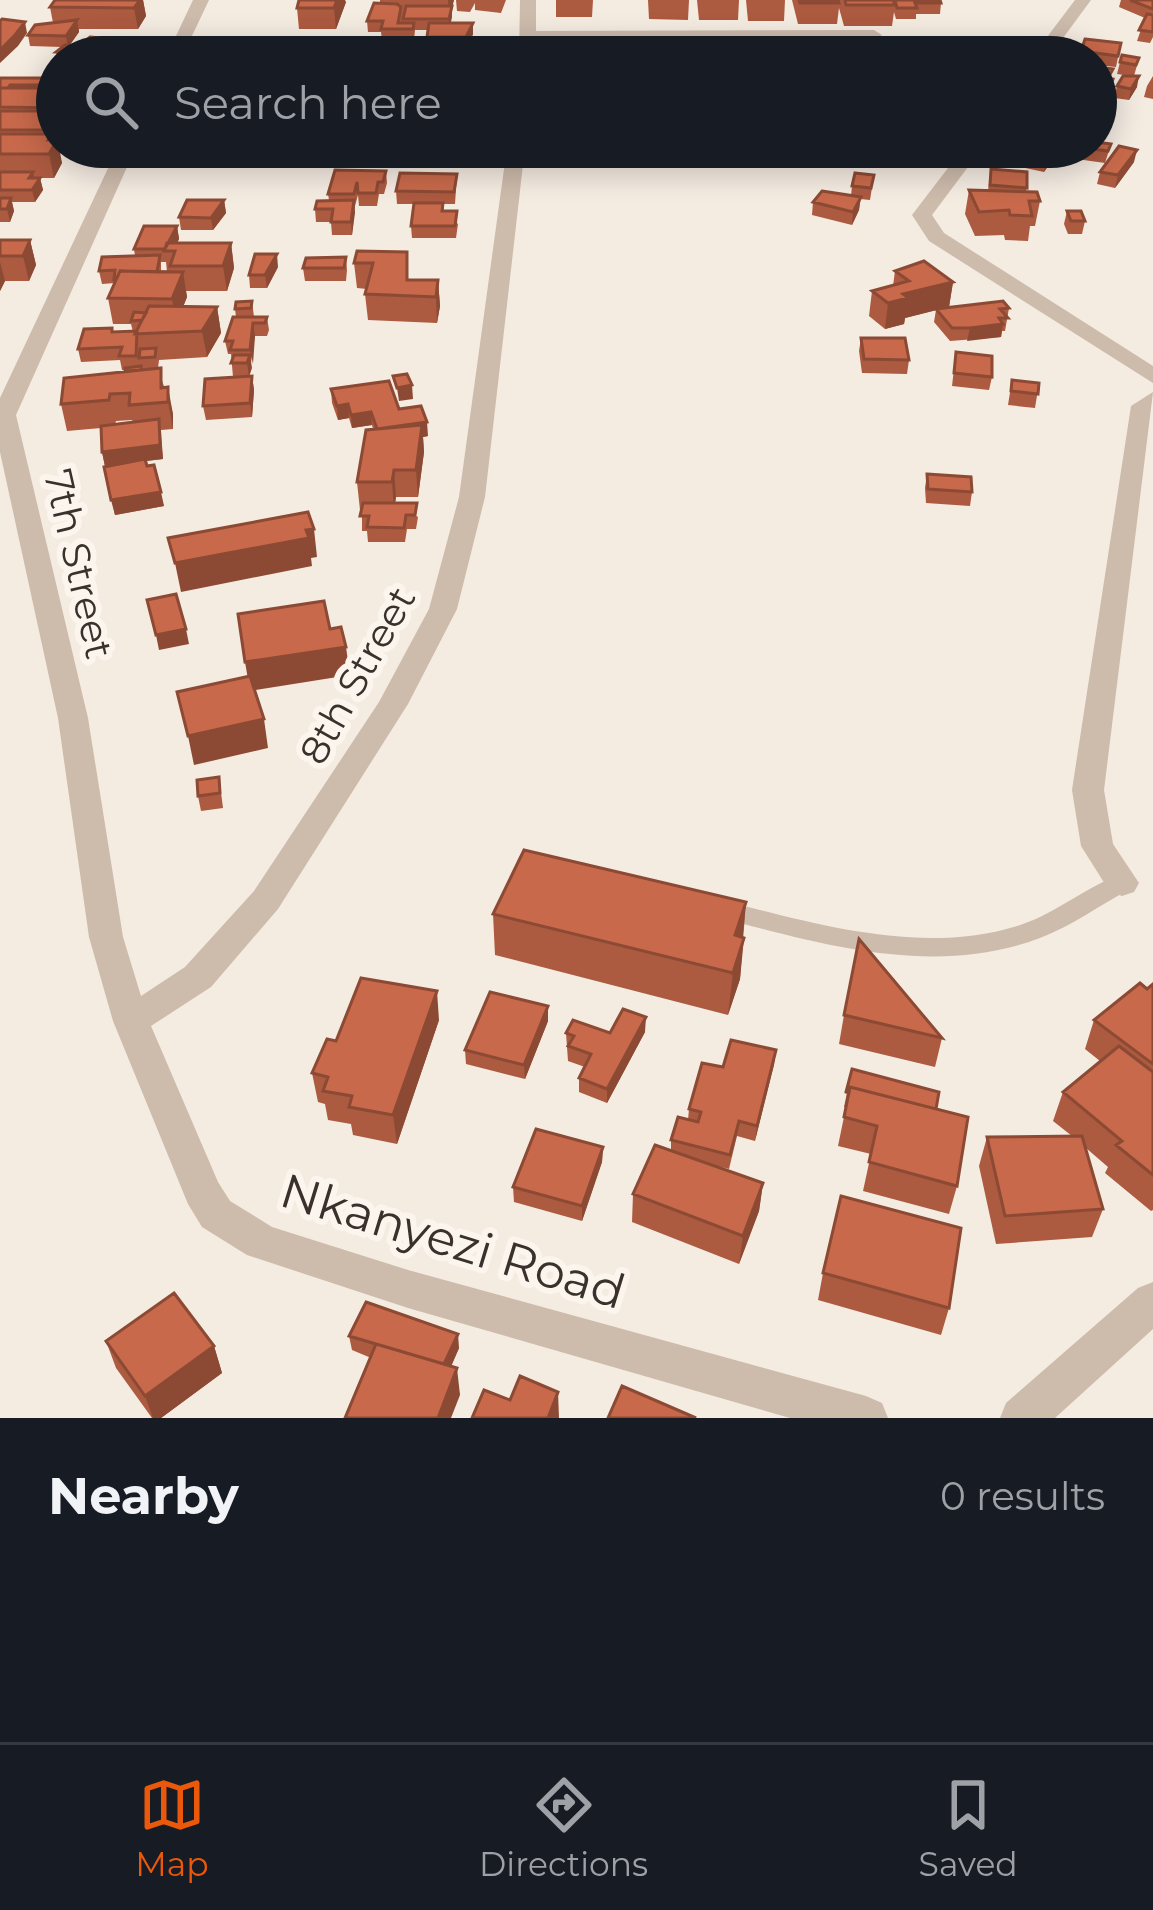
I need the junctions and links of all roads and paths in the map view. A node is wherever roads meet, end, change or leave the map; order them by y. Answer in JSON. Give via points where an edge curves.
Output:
{"nodes":[{"id":1,"x":201,"y":0,"type":"edge"},
{"id":2,"x":528,"y":0,"type":"edge"},
{"id":3,"x":1083,"y":0,"type":"edge"},
{"id":4,"x":874,"y":35,"type":"dead end"},
{"id":5,"x":184,"y":36,"type":"edge"},
{"id":6,"x":528,"y":36,"type":"joint"},
{"id":7,"x":1056,"y":36,"type":"edge"},
{"id":8,"x":117,"y":168,"type":"edge"},
{"id":9,"x":513,"y":168,"type":"edge"},
{"id":10,"x":958,"y":168,"type":"edge"},
{"id":11,"x":1153,"y":376,"type":"edge"},
{"id":12,"x":1153,"y":399,"type":"edge"},
{"id":13,"x":2,"y":415,"type":"edge"},
{"id":14,"x":1122,"y":884,"type":"joint"},
{"id":15,"x":740,"y":914,"type":"edge"},
{"id":16,"x":131,"y":1021,"type":"junction"},
{"id":17,"x":1153,"y":1302,"type":"edge"},
{"id":18,"x":866,"y":1418,"type":"edge"},
{"id":19,"x":1022,"y":1418,"type":"edge"}],
"edges":[{"from":1,"to":5,"type":"street"},
{"from":2,"to":6,"type":"street"},
{"from":3,"to":7,"type":"street"},
{"from":4,"to":6,"type":"street"},
{"from":8,"to":13,"type":"street","name":"7th Street"},
{"from":9,"to":16,"type":"street","name":"8th Street","via":[[472,496],[443,608],[393,704],[266,900],[198,977]]},
{"from":10,"to":11,"type":"street","via":[[922,215],[936,237]]},
{"from":12,"to":14,"type":"street","via":[[1143,406],[1088,790],[1097,846]]},
{"from":13,"to":16,"type":"street","name":"7th Street","via":[[74,718],[106,937]]},
{"from":14,"to":15,"type":"lane","via":[[1034,930],[984,944],[927,948],[824,936]]},
{"from":16,"to":18,"type":"street","name":"Nkanyezi Road","via":[[202,1192],[216,1214],[261,1242]]},
{"from":17,"to":19,"type":"street"}]}
